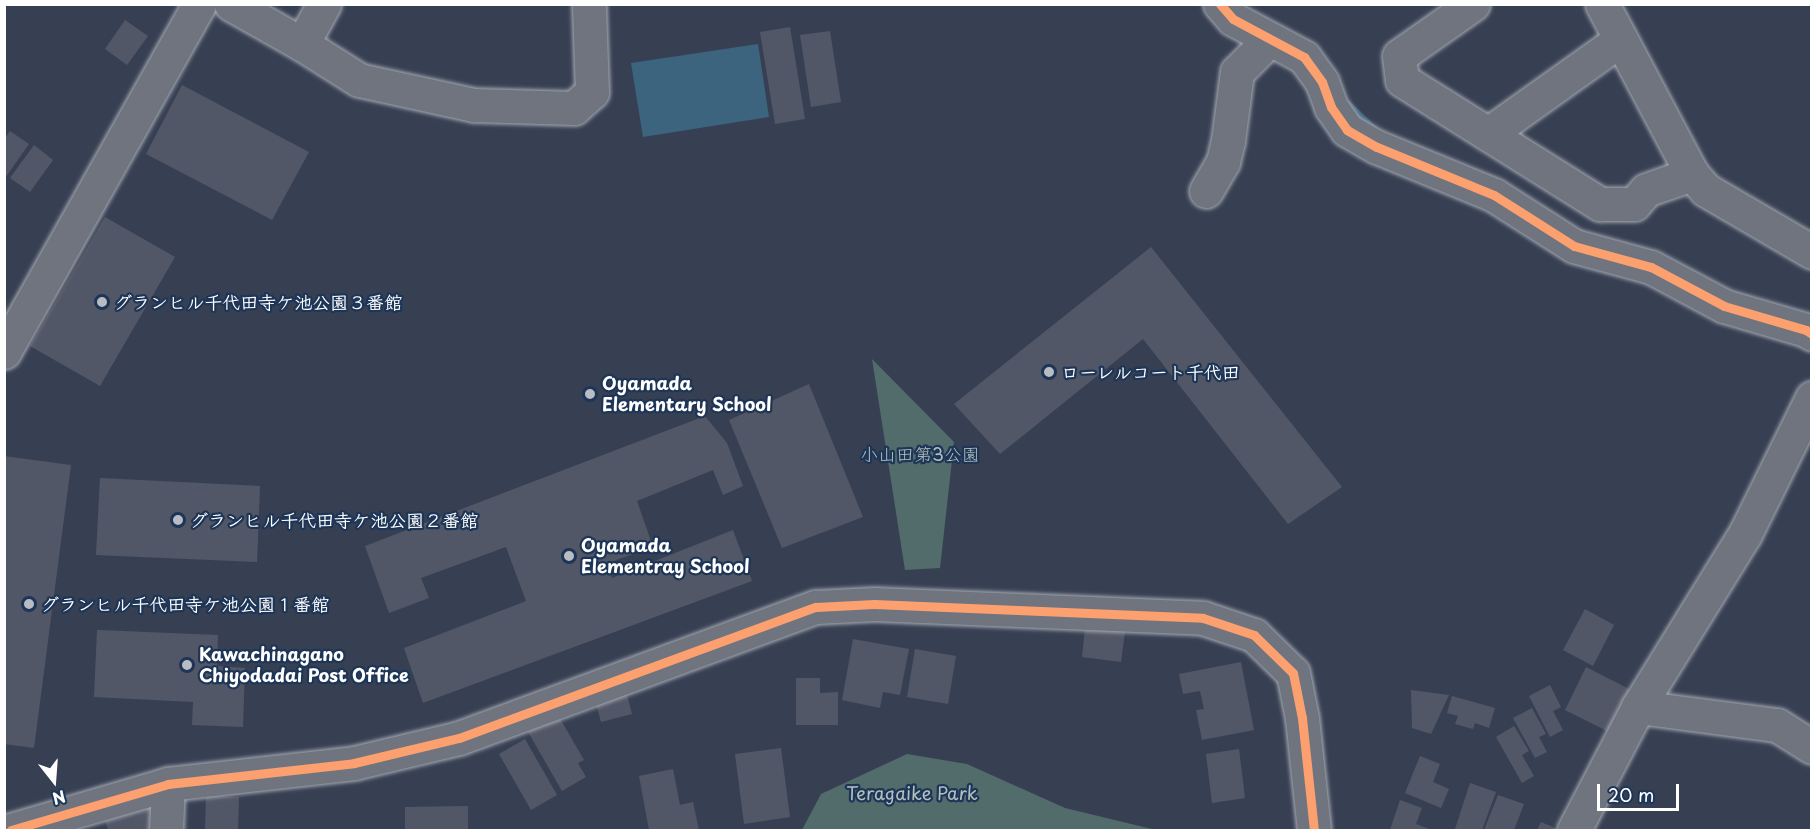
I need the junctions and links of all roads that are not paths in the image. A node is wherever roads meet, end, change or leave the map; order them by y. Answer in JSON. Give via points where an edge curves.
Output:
{"nodes":[{"id":1,"x":199,"y":4,"type":"edge"},
{"id":2,"x":231,"y":4,"type":"edge"},
{"id":3,"x":324,"y":4,"type":"edge"},
{"id":4,"x":590,"y":4,"type":"edge"},
{"id":5,"x":1220,"y":4,"type":"edge"},
{"id":6,"x":1473,"y":4,"type":"edge"},
{"id":7,"x":1602,"y":4,"type":"edge"},
{"id":8,"x":1621,"y":39,"type":"junction"},
{"id":9,"x":1269,"y":40,"type":"junction"},
{"id":10,"x":302,"y":44,"type":"junction"},
{"id":11,"x":1488,"y":134,"type":"junction"},
{"id":12,"x":1692,"y":174,"type":"junction"},
{"id":13,"x":1206,"y":191,"type":"dead end"},
{"id":14,"x":1812,"y":252,"type":"edge"},
{"id":15,"x":1812,"y":334,"type":"edge"},
{"id":16,"x":4,"y":352,"type":"edge"},
{"id":17,"x":1812,"y":398,"type":"edge"},
{"id":18,"x":1638,"y":707,"type":"junction"},
{"id":19,"x":1812,"y":747,"type":"edge"},
{"id":20,"x":176,"y":784,"type":"junction"},
{"id":21,"x":11,"y":831,"type":"edge"},
{"id":22,"x":166,"y":831,"type":"edge"},
{"id":23,"x":182,"y":831,"type":"edge"},
{"id":24,"x":1314,"y":831,"type":"edge"},
{"id":25,"x":1574,"y":831,"type":"edge"}],
"edges":[{"from":1,"to":16,"type":"street"},
{"from":2,"to":10,"type":"street"},
{"from":3,"to":10,"type":"street"},
{"from":4,"to":10,"type":"street","via":[[592,92],[574,108],[474,105],[358,80]]},
{"from":5,"to":9,"type":"street","via":[[1233,19]]},
{"from":6,"to":11,"type":"street","via":[[1399,56],[1402,80]]},
{"from":7,"to":8,"type":"street"},
{"from":8,"to":11,"type":"street"},
{"from":8,"to":12,"type":"street"},
{"from":9,"to":13,"type":"street","via":[[1237,72],[1228,141]]},
{"from":9,"to":15,"type":"street","via":[[1304,57],[1347,130],[1367,141],[1494,195],[1574,246],[1651,267],[1724,306]]},
{"from":11,"to":12,"type":"street","via":[[1600,204],[1634,204],[1646,190]]},
{"from":12,"to":14,"type":"street","via":[[1706,190]]},
{"from":17,"to":18,"type":"street","via":[[1745,534]]},
{"from":18,"to":19,"type":"street","via":[[1777,725]]},
{"from":18,"to":25,"type":"street"},
{"from":20,"to":21,"type":"street"},
{"from":20,"to":22,"type":"street"},
{"from":20,"to":23,"type":"street"},
{"from":20,"to":24,"type":"street","via":[[354,763],[459,738],[816,607],[897,605],[1203,618],[1254,635],[1293,673]]}]}
